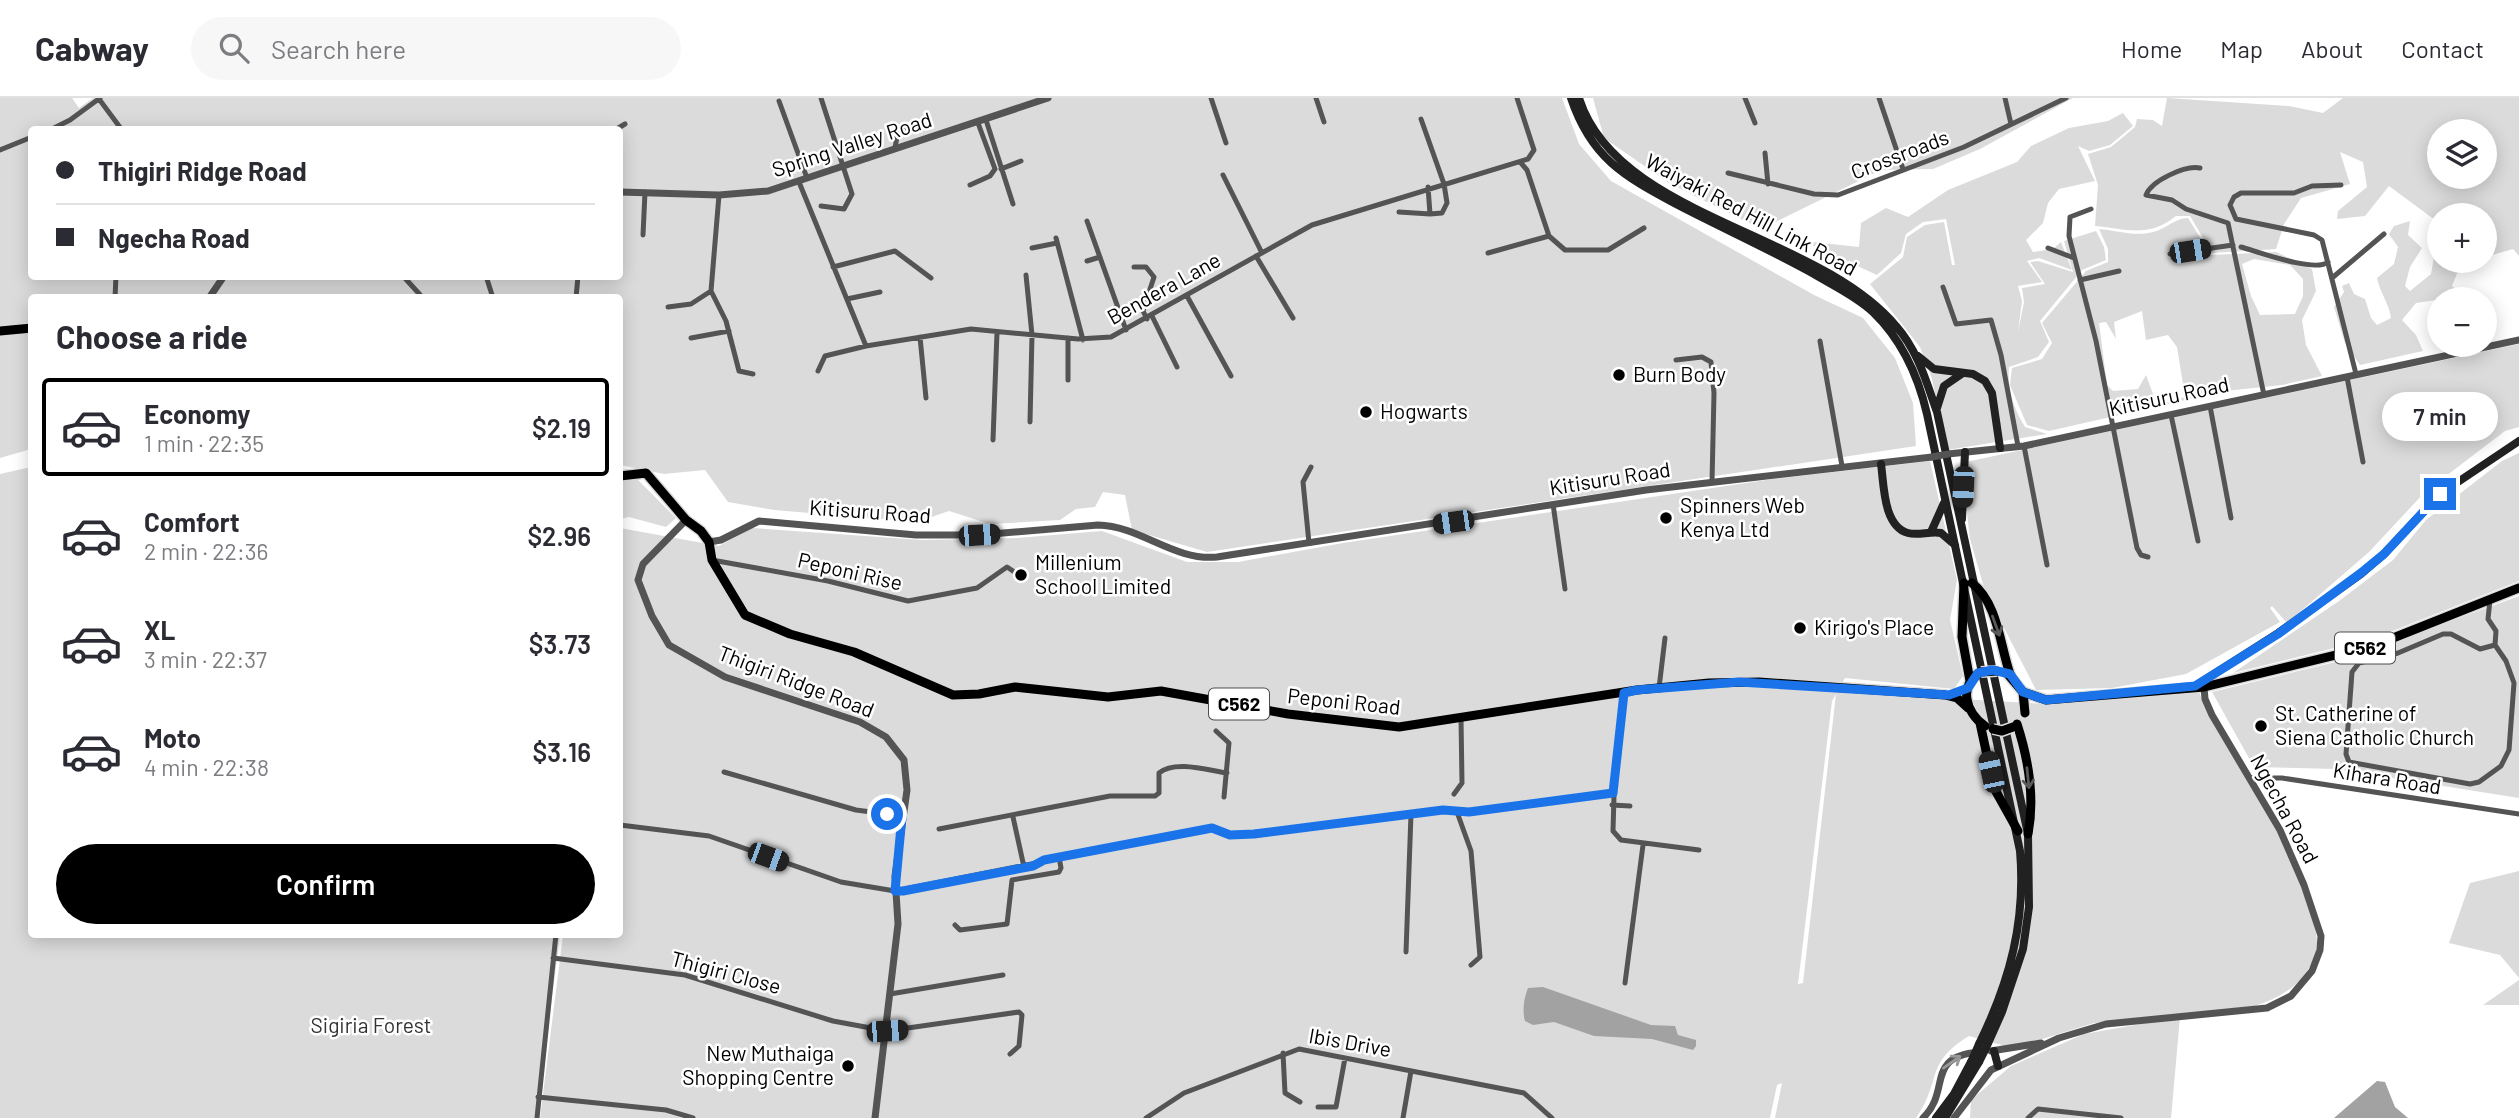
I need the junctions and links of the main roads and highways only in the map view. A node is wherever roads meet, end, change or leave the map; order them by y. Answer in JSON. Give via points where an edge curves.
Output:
{"nodes":[{"id":1,"x":1571,"y":98,"type":"edge"},
{"id":2,"x":1579,"y":98,"type":"edge"},
{"id":3,"x":28,"y":328,"type":"edge"},
{"id":4,"x":0,"y":331,"type":"edge"},
{"id":5,"x":1916,"y":354,"type":"junction"},
{"id":6,"x":1963,"y":373,"type":"junction"},
{"id":7,"x":1937,"y":412,"type":"junction"},
{"id":8,"x":2519,"y":441,"type":"edge"},
{"id":9,"x":2000,"y":448,"type":"road end"},
{"id":10,"x":1965,"y":452,"type":"road end"},
{"id":11,"x":1881,"y":464,"type":"road end"},
{"id":12,"x":623,"y":476,"type":"edge"},
{"id":13,"x":1944,"y":495,"type":"junction"},
{"id":14,"x":1931,"y":532,"type":"junction"},
{"id":15,"x":1961,"y":532,"type":"junction"},
{"id":16,"x":1956,"y":546,"type":"junction"},
{"id":17,"x":1968,"y":583,"type":"junction"},
{"id":18,"x":2519,"y":588,"type":"edge"},
{"id":19,"x":2010,"y":674,"type":"junction"},
{"id":20,"x":1969,"y":685,"type":"junction"},
{"id":21,"x":2200,"y":687,"type":"junction"},
{"id":22,"x":2023,"y":692,"type":"junction"},
{"id":23,"x":1949,"y":695,"type":"junction"},
{"id":24,"x":2046,"y":700,"type":"junction"},
{"id":25,"x":1968,"y":708,"type":"junction"},
{"id":26,"x":2025,"y":713,"type":"junction"},
{"id":27,"x":1980,"y":723,"type":"junction"},
{"id":28,"x":2015,"y":726,"type":"junction"},
{"id":29,"x":2018,"y":831,"type":"junction"},
{"id":30,"x":2028,"y":834,"type":"junction"},
{"id":31,"x":1986,"y":1048,"type":"junction"},
{"id":32,"x":1975,"y":1062,"type":"junction"},
{"id":33,"x":1998,"y":1066,"type":"road end"},
{"id":34,"x":1936,"y":1118,"type":"edge"},
{"id":35,"x":1945,"y":1118,"type":"edge"}],
"edges":[{"from":1,"to":13,"type":"main road","name":"Waiyaki Red Hill Link Road","via":[[1598,151],[1631,180],[1796,264],[1874,313],[1901,346],[1915,375]]},
{"from":2,"to":5,"type":"main road","name":"Waiyaki Red Hill Link Road","via":[[1598,138],[1621,163],[1653,185],[1847,285],[1890,318]]},
{"from":3,"to":4,"type":"main road"},
{"from":5,"to":6,"type":"main road","via":[[1934,369]]},
{"from":5,"to":7,"type":"main road","name":"Waiyaki Red Hill Link Road"},
{"from":6,"to":7,"type":"main road","via":[[1941,390]]},
{"from":6,"to":9,"type":"main road","via":[[1978,376],[1990,389]]},
{"from":7,"to":15,"type":"main road","name":"Waiyaki Red Hill Link Road"},
{"from":8,"to":21,"type":"main road","via":[[2440,494],[2353,580]]},
{"from":10,"to":15,"type":"main road"},
{"from":11,"to":14,"type":"main road","via":[[1895,524],[1905,532]]},
{"from":12,"to":23,"type":"main road","name":"Peponi Road","number":"C562","via":[[646,473],[686,520],[699,528],[740,610],[751,618],[854,652],[953,695],[1015,687],[1108,696],[1161,691],[1288,715],[1388,727],[1709,683]]},
{"from":13,"to":14,"type":"main road"},
{"from":13,"to":16,"type":"main road","name":"Waiyaki Red Hill Link Road"},
{"from":14,"to":16,"type":"main road","via":[[1944,534]]},
{"from":15,"to":17,"type":"main road","name":"Waiyaki Red Hill Link Road"},
{"from":16,"to":17,"type":"main road","name":"Waiyaki Red Hill Link Road"},
{"from":17,"to":19,"type":"main road","one_way":true,"via":[[1982,592]]},
{"from":17,"to":20,"type":"main road","via":[[1962,637]]},
{"from":17,"to":29,"type":"main road","name":"Waiyaki Red Hill Link Road"},
{"from":17,"to":30,"type":"main road","name":"Waiyaki Red Hill Link Road"},
{"from":18,"to":21,"type":"main road","number":"C562","via":[[2373,646]]},
{"from":19,"to":20,"type":"main road","bridge":true,"via":[[1981,672]]},
{"from":19,"to":22,"type":"main road"},
{"from":20,"to":23,"type":"main road","name":"Peponi Road","number":"C562"},
{"from":20,"to":25,"type":"main road"},
{"from":21,"to":24,"type":"main road","number":"C562"},
{"from":22,"to":24,"type":"main road","number":"C562"},
{"from":22,"to":26,"type":"main road"},
{"from":23,"to":25,"type":"main road"},
{"from":24,"to":26,"type":"main road","number":"C562"},
{"from":25,"to":27,"type":"main road"},
{"from":26,"to":28,"type":"main road"},
{"from":27,"to":28,"type":"main road","bridge":true,"via":[[1993,729]]},
{"from":27,"to":29,"type":"main road","via":[[1994,788]]},
{"from":28,"to":30,"type":"main road","one_way":true,"via":[[2029,775]]},
{"from":29,"to":31,"type":"main road","name":"Waiyaki Red Hill Link Road","via":[[2022,872],[2017,943]]},
{"from":30,"to":31,"type":"main road","name":"Waiyaki Red Hill Link Road","via":[[2029,907],[2023,948]]},
{"from":31,"to":32,"type":"main road","bridge":true},
{"from":31,"to":33,"type":"main road"},
{"from":32,"to":34,"type":"main road"},
{"from":32,"to":35,"type":"main road"}]}
